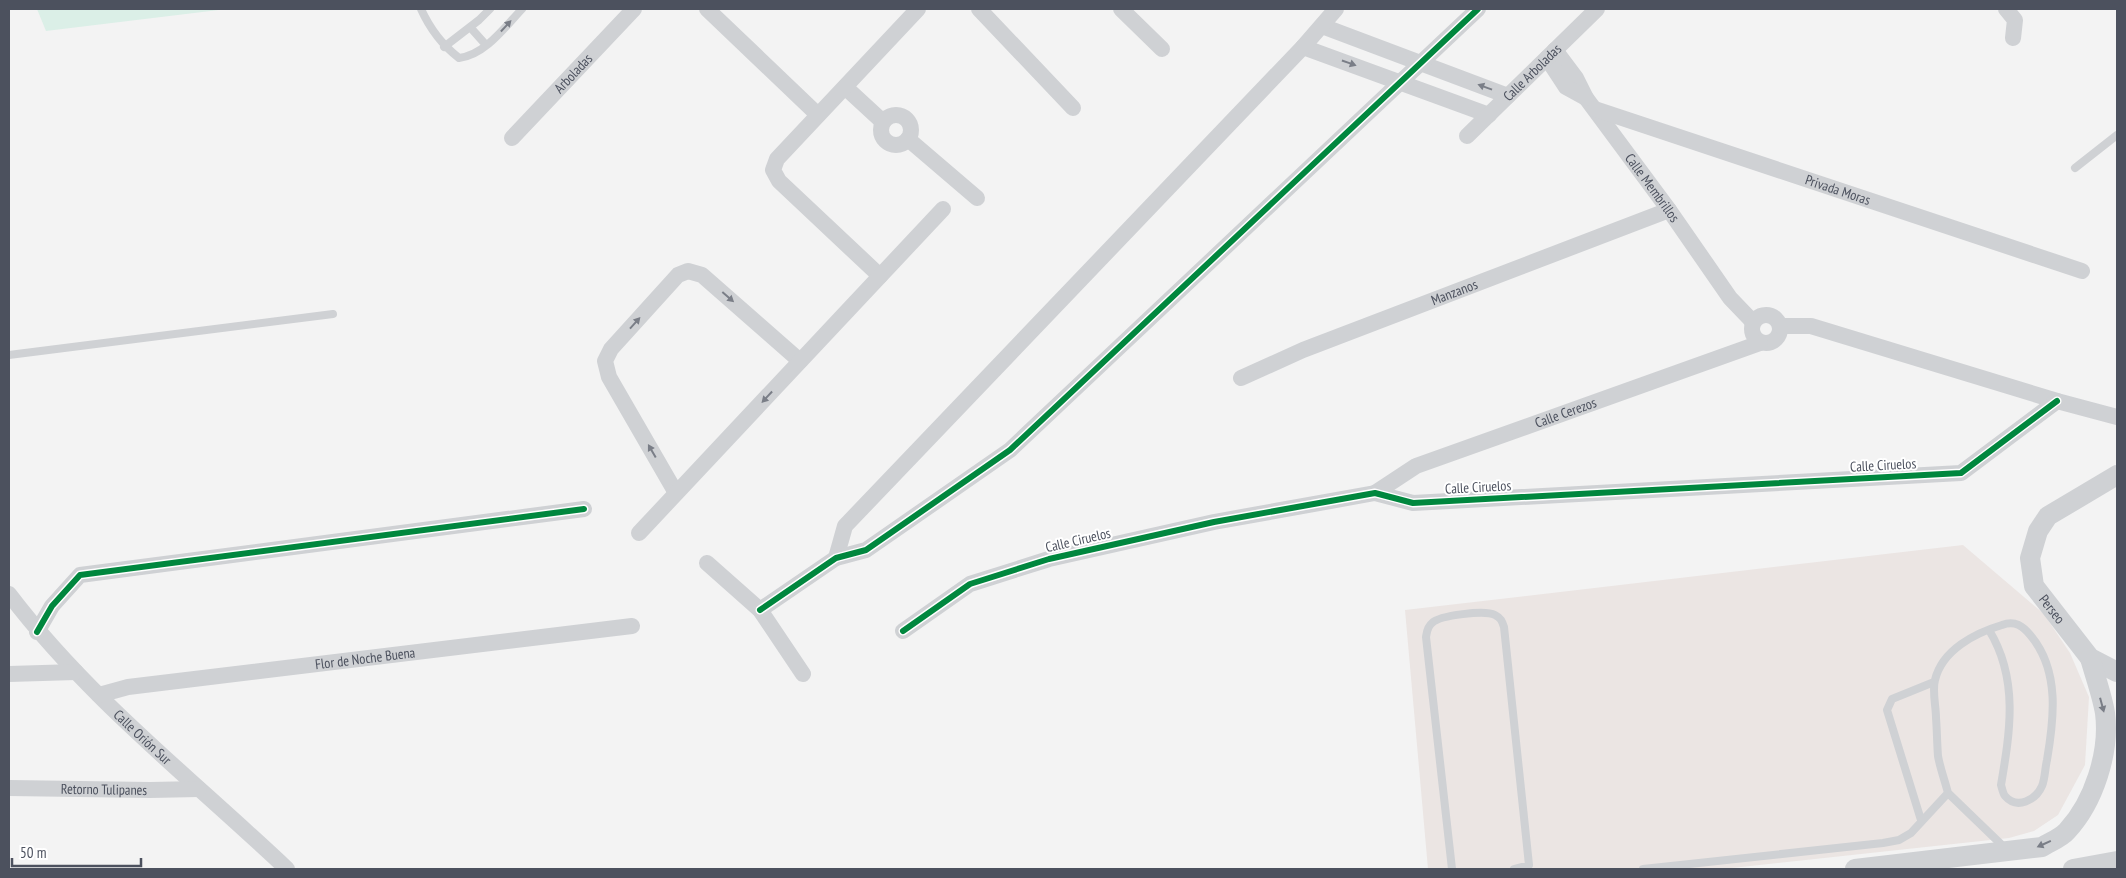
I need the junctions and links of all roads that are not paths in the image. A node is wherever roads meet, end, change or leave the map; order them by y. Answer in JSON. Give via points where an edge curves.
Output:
{"nodes":[{"id":1,"x":421,"y":9,"type":"edge"},
{"id":2,"x":490,"y":9,"type":"edge"},
{"id":3,"x":522,"y":9,"type":"edge"},
{"id":4,"x":634,"y":9,"type":"edge"},
{"id":5,"x":707,"y":9,"type":"edge"},
{"id":6,"x":918,"y":9,"type":"edge"},
{"id":7,"x":979,"y":9,"type":"edge"},
{"id":8,"x":1121,"y":9,"type":"edge"},
{"id":9,"x":1336,"y":9,"type":"edge"},
{"id":10,"x":1478,"y":9,"type":"edge"},
{"id":11,"x":1597,"y":9,"type":"edge"},
{"id":12,"x":2006,"y":9,"type":"edge"},
{"id":13,"x":1322,"y":26,"type":"junction"},
{"id":14,"x":470,"y":27,"type":"junction"},
{"id":15,"x":2013,"y":38,"type":"dead end"},
{"id":16,"x":486,"y":45,"type":"junction"},
{"id":17,"x":444,"y":47,"type":"junction"},
{"id":18,"x":1303,"y":47,"type":"junction"},
{"id":19,"x":1162,"y":49,"type":"dead end"},
{"id":20,"x":1551,"y":54,"type":"junction"},
{"id":21,"x":1421,"y":62,"type":"junction"},
{"id":22,"x":1400,"y":82,"type":"junction"},
{"id":23,"x":845,"y":86,"type":"junction"},
{"id":24,"x":1508,"y":96,"type":"junction"},
{"id":25,"x":1591,"y":104,"type":"junction"},
{"id":26,"x":1073,"y":108,"type":"dead end"},
{"id":27,"x":818,"y":115,"type":"junction"},
{"id":28,"x":1489,"y":115,"type":"junction"},
{"id":29,"x":2117,"y":135,"type":"edge"},
{"id":30,"x":1467,"y":136,"type":"dead end"},
{"id":31,"x":512,"y":138,"type":"dead end"},
{"id":32,"x":2075,"y":168,"type":"dead end"},
{"id":33,"x":977,"y":198,"type":"dead end"},
{"id":34,"x":943,"y":209,"type":"dead end"},
{"id":35,"x":1669,"y":210,"type":"junction"},
{"id":36,"x":2082,"y":271,"type":"dead end"},
{"id":37,"x":880,"y":276,"type":"junction"},
{"id":38,"x":334,"y":314,"type":"dead end"},
{"id":39,"x":1753,"y":322,"type":"junction"},
{"id":40,"x":1781,"y":326,"type":"junction"},
{"id":41,"x":1760,"y":343,"type":"junction"},
{"id":42,"x":9,"y":355,"type":"edge"},
{"id":43,"x":800,"y":361,"type":"junction"},
{"id":44,"x":1240,"y":378,"type":"dead end"},
{"id":45,"x":2057,"y":401,"type":"junction"},
{"id":46,"x":2117,"y":417,"type":"edge"},
{"id":47,"x":2117,"y":475,"type":"edge"},
{"id":48,"x":676,"y":493,"type":"junction"},
{"id":49,"x":1375,"y":493,"type":"junction"},
{"id":50,"x":584,"y":509,"type":"dead end"},
{"id":51,"x":639,"y":533,"type":"dead end"},
{"id":52,"x":836,"y":558,"type":"junction"},
{"id":53,"x":707,"y":563,"type":"dead end"},
{"id":54,"x":10,"y":598,"type":"edge"},
{"id":55,"x":760,"y":610,"type":"junction"},
{"id":56,"x":632,"y":626,"type":"dead end"},
{"id":57,"x":1989,"y":630,"type":"junction"},
{"id":58,"x":903,"y":631,"type":"dead end"},
{"id":59,"x":37,"y":632,"type":"junction"},
{"id":60,"x":2090,"y":658,"type":"junction"},
{"id":61,"x":76,"y":672,"type":"junction"},
{"id":62,"x":2117,"y":672,"type":"edge"},
{"id":63,"x":9,"y":674,"type":"edge"},
{"id":64,"x":803,"y":674,"type":"dead end"},
{"id":65,"x":1934,"y":682,"type":"junction"},
{"id":66,"x":99,"y":695,"type":"junction"},
{"id":67,"x":9,"y":788,"type":"edge"},
{"id":68,"x":199,"y":789,"type":"junction"},
{"id":69,"x":1948,"y":793,"type":"junction"},
{"id":70,"x":1921,"y":820,"type":"junction"},
{"id":71,"x":2008,"y":851,"type":"junction"},
{"id":72,"x":2117,"y":862,"type":"edge"},
{"id":73,"x":284,"y":868,"type":"edge"},
{"id":74,"x":1452,"y":869,"type":"edge"},
{"id":75,"x":1514,"y":869,"type":"edge"},
{"id":76,"x":1642,"y":869,"type":"edge"},
{"id":77,"x":1854,"y":869,"type":"edge"},
{"id":78,"x":2072,"y":869,"type":"edge"}],
"edges":[{"from":1,"to":17,"type":"lane"},
{"from":2,"to":14,"type":"lane"},
{"from":16,"to":3,"type":"lane","one_way":true},
{"from":4,"to":31,"type":"street","name":"Arboladas"},
{"from":5,"to":27,"type":"street"},
{"from":6,"to":23,"type":"street"},
{"from":7,"to":26,"type":"street"},
{"from":8,"to":19,"type":"street"},
{"from":9,"to":13,"type":"street"},
{"from":10,"to":21,"type":"street"},
{"from":11,"to":20,"type":"street","name":"Calle Arboladas"},
{"from":12,"to":15,"type":"street","via":[[2015,20]]},
{"from":13,"to":18,"type":"street"},
{"from":13,"to":21,"type":"street"},
{"from":14,"to":16,"type":"lane"},
{"from":14,"to":17,"type":"lane"},
{"from":16,"to":17,"type":"lane","via":[[468,57],[459,58]]},
{"from":18,"to":22,"type":"street","one_way":true},
{"from":18,"to":52,"type":"street","via":[[846,526]]},
{"from":20,"to":24,"type":"street","name":"Calle Arboladas"},
{"from":20,"to":25,"type":"street","name":"Calle Membrillos","via":[[1576,78]]},
{"from":21,"to":22,"type":"street"},
{"from":24,"to":21,"type":"street","one_way":true},
{"from":22,"to":28,"type":"street"},
{"from":22,"to":52,"type":"street","via":[[1010,450],[866,550]]},
{"from":23,"to":27,"type":"street"},
{"from":23,"to":33,"type":"street","via":[[884,122],[891,115],[905,117],[911,125],[908,139]]},
{"from":24,"to":28,"type":"street","name":"Calle Arboladas"},
{"from":25,"to":35,"type":"street","name":"Calle Membrillos"},
{"from":25,"to":36,"type":"street","name":"Privada Moras"},
{"from":27,"to":37,"type":"street","via":[[777,159],[773,170],[779,181]]},
{"from":28,"to":30,"type":"street","name":"Calle Arboladas"},
{"from":29,"to":32,"type":"lane"},
{"from":34,"to":37,"type":"street"},
{"from":35,"to":39,"type":"street","name":"Calle Membrillos","via":[[1730,298]]},
{"from":35,"to":44,"type":"street","name":"Manzanos","via":[[1303,350]]},
{"from":37,"to":43,"type":"street"},
{"from":38,"to":42,"type":"lane"},
{"from":39,"to":40,"type":"street","via":[[1763,314],[1775,317]]},
{"from":39,"to":41,"type":"street","via":[[1752,334]]},
{"from":40,"to":41,"type":"street","via":[[1779,336],[1771,343]]},
{"from":40,"to":45,"type":"street","via":[[1811,326]]},
{"from":41,"to":49,"type":"street","name":"Calle Cerezos","via":[[1416,466]]},
{"from":43,"to":48,"type":"street","one_way":true},
{"from":48,"to":43,"type":"street","one_way":true,"via":[[609,377],[604,361],[611,349],[678,275],[688,271],[702,274]]},
{"from":45,"to":46,"type":"street"},
{"from":45,"to":49,"type":"street","name":"Calle Ciruelos","via":[[1961,473],[1413,503]]},
{"from":47,"to":60,"type":"street","name":"Perseo","via":[[2048,516],[2038,531],[2030,558],[2034,586]]},
{"from":48,"to":51,"type":"street"},
{"from":49,"to":58,"type":"street","name":"Calle Ciruelos","via":[[1214,522],[1049,559],[970,584]]},
{"from":50,"to":59,"type":"street","via":[[80,575],[52,606]]},
{"from":52,"to":55,"type":"street"},
{"from":53,"to":55,"type":"street"},
{"from":54,"to":59,"type":"street","name":"Calle Orión Sur"},
{"from":55,"to":64,"type":"street"},
{"from":56,"to":66,"type":"street","name":"Flor de Noche Buena","via":[[128,687]]},
{"from":57,"to":57,"type":"lane","via":[[2000,648],[2008,681],[2010,710],[2001,785],[2005,796],[2016,802],[2026,802],[2035,797],[2042,786],[2049,749],[2052,687],[2048,664],[2036,642],[2019,624],[2009,623]]},
{"from":57,"to":65,"type":"lane","via":[[1948,654]]},
{"from":59,"to":61,"type":"street","name":"Calle Orión Sur"},
{"from":60,"to":62,"type":"street","name":"Perseo"},
{"from":60,"to":71,"type":"street","one_way":true,"via":[[2105,713],[2105,740],[2100,768],[2086,803],[2067,832],[2042,847]]},
{"from":61,"to":63,"type":"street"},
{"from":61,"to":66,"type":"street","name":"Calle Orión Sur"},
{"from":65,"to":69,"type":"lane","via":[[1938,757]]},
{"from":65,"to":70,"type":"lane","via":[[1892,699],[1887,710]]},
{"from":66,"to":68,"type":"street","name":"Calle Orión Sur"},
{"from":67,"to":68,"type":"street","name":"Retorno Tulipanes"},
{"from":68,"to":73,"type":"street","name":"Calle Orión Sur"},
{"from":69,"to":70,"type":"lane"},
{"from":69,"to":71,"type":"lane"},
{"from":70,"to":76,"type":"lane","via":[[1899,840]]},
{"from":71,"to":77,"type":"street"},
{"from":72,"to":78,"type":"street"},
{"from":74,"to":75,"type":"lane","via":[[1426,637],[1428,628],[1441,618],[1481,612],[1502,619],[1504,627],[1529,865]]}]}
